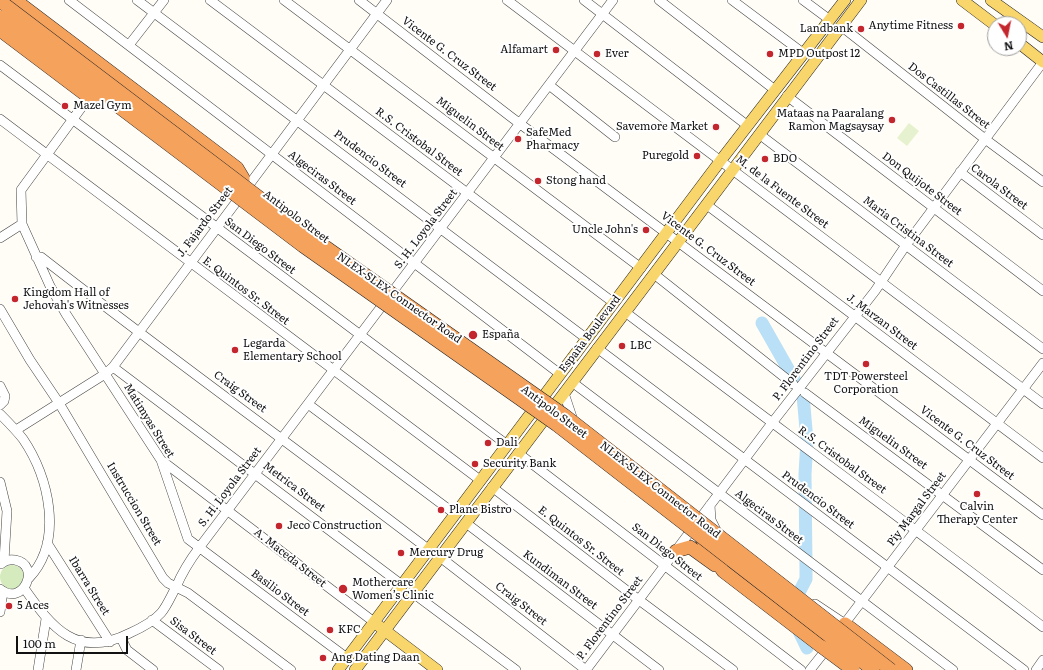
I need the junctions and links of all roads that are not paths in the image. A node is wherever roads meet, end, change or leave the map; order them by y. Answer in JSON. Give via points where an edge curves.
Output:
{"nodes":[{"id":1,"x":15,"y":0,"type":"edge"},
{"id":2,"x":70,"y":0,"type":"edge"},
{"id":3,"x":136,"y":0,"type":"edge"},
{"id":4,"x":164,"y":0,"type":"edge"},
{"id":5,"x":210,"y":0,"type":"edge"},
{"id":6,"x":284,"y":0,"type":"edge"},
{"id":7,"x":359,"y":0,"type":"edge"},
{"id":8,"x":387,"y":0,"type":"edge"},
{"id":9,"x":507,"y":0,"type":"edge"},
{"id":10,"x":584,"y":0,"type":"edge"},
{"id":11,"x":613,"y":0,"type":"edge"},
{"id":12,"x":659,"y":0,"type":"edge"},
{"id":13,"x":732,"y":0,"type":"edge"},
{"id":14,"x":803,"y":0,"type":"edge"},
{"id":15,"x":861,"y":0,"type":"edge"},
{"id":16,"x":962,"y":0,"type":"edge"},
{"id":17,"x":991,"y":0,"type":"edge"},
{"id":18,"x":0,"y":1,"type":"edge"},
{"id":19,"x":842,"y":2,"type":"edge"},
{"id":20,"x":0,"y":10,"type":"edge"},
{"id":21,"x":154,"y":13,"type":"junction"},
{"id":22,"x":377,"y":14,"type":"junction"},
{"id":23,"x":602,"y":14,"type":"junction"},
{"id":24,"x":0,"y":18,"type":"edge"},
{"id":25,"x":987,"y":19,"type":"edge"},
{"id":26,"x":830,"y":20,"type":"junction"},
{"id":27,"x":841,"y":26,"type":"junction"},
{"id":28,"x":0,"y":30,"type":"edge"},
{"id":29,"x":1043,"y":37,"type":"edge"},
{"id":30,"x":129,"y":45,"type":"junction"},
{"id":31,"x":1027,"y":49,"type":"edge"},
{"id":32,"x":351,"y":50,"type":"junction"},
{"id":33,"x":575,"y":51,"type":"junction"},
{"id":34,"x":803,"y":53,"type":"junction"},
{"id":35,"x":1043,"y":62,"type":"edge"},
{"id":36,"x":0,"y":65,"type":"edge"},
{"id":37,"x":98,"y":84,"type":"junction"},
{"id":38,"x":325,"y":85,"type":"junction"},
{"id":39,"x":549,"y":85,"type":"junction"},
{"id":40,"x":775,"y":90,"type":"junction"},
{"id":41,"x":787,"y":96,"type":"junction"},
{"id":42,"x":0,"y":119,"type":"edge"},
{"id":43,"x":73,"y":119,"type":"junction"},
{"id":44,"x":297,"y":120,"type":"junction"},
{"id":45,"x":520,"y":122,"type":"junction"},
{"id":46,"x":748,"y":126,"type":"junction"},
{"id":47,"x":759,"y":134,"type":"junction"},
{"id":48,"x":615,"y":137,"type":"dead end"},
{"id":49,"x":985,"y":139,"type":"junction"},
{"id":50,"x":272,"y":154,"type":"junction"},
{"id":51,"x":47,"y":155,"type":"junction"},
{"id":52,"x":494,"y":157,"type":"junction"},
{"id":53,"x":721,"y":160,"type":"junction"},
{"id":54,"x":733,"y":170,"type":"junction"},
{"id":55,"x":960,"y":172,"type":"junction"},
{"id":56,"x":1043,"y":182,"type":"edge"},
{"id":57,"x":243,"y":192,"type":"junction"},
{"id":58,"x":467,"y":193,"type":"junction"},
{"id":59,"x":707,"y":205,"type":"junction"},
{"id":60,"x":934,"y":207,"type":"junction"},
{"id":61,"x":22,"y":224,"type":"junction"},
{"id":62,"x":216,"y":228,"type":"junction"},
{"id":63,"x":441,"y":228,"type":"junction"},
{"id":64,"x":667,"y":234,"type":"junction"},
{"id":65,"x":1043,"y":235,"type":"edge"},
{"id":66,"x":0,"y":238,"type":"edge"},
{"id":67,"x":679,"y":242,"type":"junction"},
{"id":68,"x":906,"y":245,"type":"junction"},
{"id":69,"x":36,"y":257,"type":"junction"},
{"id":70,"x":190,"y":263,"type":"junction"},
{"id":71,"x":415,"y":264,"type":"junction"},
{"id":72,"x":641,"y":268,"type":"junction"},
{"id":73,"x":654,"y":274,"type":"junction"},
{"id":74,"x":880,"y":282,"type":"junction"},
{"id":75,"x":1043,"y":291,"type":"edge"},
{"id":76,"x":386,"y":300,"type":"junction"},
{"id":77,"x":614,"y":303,"type":"junction"},
{"id":78,"x":0,"y":309,"type":"edge"},
{"id":79,"x":625,"y":312,"type":"junction"},
{"id":80,"x":854,"y":316,"type":"junction"},
{"id":81,"x":138,"y":333,"type":"junction"},
{"id":82,"x":359,"y":335,"type":"junction"},
{"id":83,"x":587,"y":339,"type":"junction"},
{"id":84,"x":598,"y":348,"type":"junction"},
{"id":85,"x":1043,"y":348,"type":"edge"},
{"id":86,"x":826,"y":354,"type":"junction"},
{"id":87,"x":1043,"y":363,"type":"edge"},
{"id":88,"x":113,"y":367,"type":"junction"},
{"id":89,"x":333,"y":371,"type":"junction"},
{"id":90,"x":105,"y":374,"type":"junction"},
{"id":91,"x":560,"y":374,"type":"junction"},
{"id":92,"x":572,"y":382,"type":"junction"},
{"id":93,"x":793,"y":384,"type":"dead end"},
{"id":94,"x":0,"y":386,"type":"edge"},
{"id":95,"x":1023,"y":389,"type":"junction"},
{"id":96,"x":564,"y":393,"type":"junction"},
{"id":97,"x":805,"y":393,"type":"dead end"},
{"id":98,"x":59,"y":404,"type":"junction"},
{"id":99,"x":308,"y":404,"type":"junction"},
{"id":100,"x":1043,"y":404,"type":"edge"},
{"id":101,"x":0,"y":405,"type":"edge"},
{"id":102,"x":532,"y":410,"type":"junction"},
{"id":103,"x":0,"y":414,"type":"edge"},
{"id":104,"x":543,"y":419,"type":"junction"},
{"id":105,"x":772,"y":423,"type":"junction"},
{"id":106,"x":998,"y":424,"type":"junction"},
{"id":107,"x":16,"y":430,"type":"junction"},
{"id":108,"x":283,"y":438,"type":"junction"},
{"id":109,"x":506,"y":444,"type":"junction"},
{"id":110,"x":518,"y":453,"type":"junction"},
{"id":111,"x":1043,"y":458,"type":"edge"},
{"id":112,"x":745,"y":459,"type":"junction"},
{"id":113,"x":161,"y":460,"type":"junction"},
{"id":114,"x":970,"y":460,"type":"junction"},
{"id":115,"x":256,"y":473,"type":"junction"},
{"id":116,"x":480,"y":480,"type":"junction"},
{"id":117,"x":0,"y":482,"type":"edge"},
{"id":118,"x":492,"y":487,"type":"junction"},
{"id":119,"x":719,"y":494,"type":"junction"},
{"id":120,"x":942,"y":494,"type":"junction"},
{"id":121,"x":710,"y":505,"type":"junction"},
{"id":122,"x":228,"y":510,"type":"junction"},
{"id":123,"x":455,"y":514,"type":"junction"},
{"id":124,"x":1043,"y":515,"type":"edge"},
{"id":125,"x":466,"y":523,"type":"junction"},
{"id":126,"x":696,"y":524,"type":"junction"},
{"id":127,"x":916,"y":530,"type":"junction"},
{"id":128,"x":717,"y":532,"type":"junction"},
{"id":129,"x":48,"y":544,"type":"junction"},
{"id":130,"x":199,"y":548,"type":"junction"},
{"id":131,"x":428,"y":550,"type":"junction"},
{"id":132,"x":676,"y":551,"type":"junction"},
{"id":133,"x":440,"y":557,"type":"junction"},
{"id":134,"x":2,"y":563,"type":"edge"},
{"id":135,"x":664,"y":566,"type":"junction"},
{"id":136,"x":887,"y":568,"type":"junction"},
{"id":137,"x":1043,"y":570,"type":"edge"},
{"id":138,"x":722,"y":571,"type":"junction"},
{"id":139,"x":29,"y":578,"type":"junction"},
{"id":140,"x":402,"y":585,"type":"junction"},
{"id":141,"x":176,"y":587,"type":"junction"},
{"id":142,"x":24,"y":588,"type":"junction"},
{"id":143,"x":1,"y":590,"type":"edge"},
{"id":144,"x":413,"y":593,"type":"junction"},
{"id":145,"x":638,"y":600,"type":"junction"},
{"id":146,"x":862,"y":601,"type":"junction"},
{"id":147,"x":0,"y":612,"type":"edge"},
{"id":148,"x":854,"y":612,"type":"junction"},
{"id":149,"x":46,"y":619,"type":"junction"},
{"id":150,"x":152,"y":620,"type":"junction"},
{"id":151,"x":374,"y":622,"type":"junction"},
{"id":152,"x":845,"y":624,"type":"junction"},
{"id":153,"x":1043,"y":627,"type":"edge"},
{"id":154,"x":385,"y":631,"type":"junction"},
{"id":155,"x":612,"y":635,"type":"junction"},
{"id":156,"x":121,"y":638,"type":"junction"},
{"id":157,"x":863,"y":638,"type":"junction"},
{"id":158,"x":81,"y":640,"type":"junction"},
{"id":159,"x":110,"y":642,"type":"junction"},
{"id":160,"x":346,"y":658,"type":"junction"},
{"id":161,"x":1043,"y":660,"type":"edge"},
{"id":162,"x":358,"y":669,"type":"edge"},
{"id":163,"x":38,"y":670,"type":"edge"},
{"id":164,"x":76,"y":670,"type":"edge"},
{"id":165,"x":153,"y":670,"type":"edge"},
{"id":166,"x":219,"y":670,"type":"edge"},
{"id":167,"x":291,"y":670,"type":"edge"},
{"id":168,"x":338,"y":670,"type":"edge"},
{"id":169,"x":437,"y":670,"type":"edge"},
{"id":170,"x":516,"y":670,"type":"edge"},
{"id":171,"x":586,"y":670,"type":"edge"},
{"id":172,"x":659,"y":670,"type":"edge"},
{"id":173,"x":733,"y":670,"type":"edge"},
{"id":174,"x":800,"y":670,"type":"edge"},
{"id":175,"x":810,"y":670,"type":"edge"},
{"id":176,"x":853,"y":670,"type":"edge"},
{"id":177,"x":873,"y":670,"type":"edge"},
{"id":178,"x":891,"y":670,"type":"edge"},
{"id":179,"x":906,"y":670,"type":"edge"},
{"id":180,"x":953,"y":670,"type":"edge"},
{"id":181,"x":1024,"y":670,"type":"edge"},
{"id":182,"x":1036,"y":670,"type":"edge"}],
"edges":[{"from":1,"to":57,"type":"highway","via":[[237,168],[243,178]]},
{"from":2,"to":30,"type":"street","name":"Algeciras Street"},
{"from":3,"to":21,"type":"street","name":"Prudencio Street"},
{"from":4,"to":21,"type":"street"},
{"from":5,"to":38,"type":"street","name":"R.S. Cristobal Street"},
{"from":6,"to":32,"type":"street","name":"Miguelin Street"},
{"from":7,"to":22,"type":"street","name":"Vicente G. Cruz Street"},
{"from":8,"to":22,"type":"street","name":"J. Fajardo Street"},
{"from":9,"to":33,"type":"street","name":"M. de la Fuente Street"},
{"from":10,"to":23,"type":"street"},
{"from":11,"to":23,"type":"street","name":"S. H. Loyola Street"},
{"from":12,"to":40,"type":"street"},
{"from":13,"to":34,"type":"street"},
{"from":14,"to":26,"type":"street"},
{"from":15,"to":27,"type":"main road","name":"España Boulevard"},
{"from":16,"to":25,"type":"main road"},
{"from":17,"to":29,"type":"main road"},
{"from":18,"to":178,"type":"highway","name":"NLEX-SLEX Connector Road","bridge":true,"via":[[310,236],[564,415]]},
{"from":19,"to":26,"type":"main road","name":"España Boulevard"},
{"from":20,"to":37,"type":"street","name":"Antipolo Street"},
{"from":21,"to":30,"type":"street"},
{"from":21,"to":44,"type":"street","name":"Prudencio Street"},
{"from":22,"to":32,"type":"street","name":"J. Fajardo Street"},
{"from":22,"to":45,"type":"street","name":"Vicente G. Cruz Street"},
{"from":23,"to":33,"type":"street","name":"S. H. Loyola Street"},
{"from":23,"to":46,"type":"street"},
{"from":24,"to":177,"type":"highway","name":"NLEX-SLEX Connector Road","bridge":true,"via":[[303,246],[557,425]]},
{"from":26,"to":34,"type":"main road","name":"España Boulevard"},
{"from":27,"to":41,"type":"main road","name":"España Boulevard"},
{"from":27,"to":49,"type":"street","name":"Dos Castillas Street"},
{"from":28,"to":76,"type":"highway","bridge":true,"via":[[296,250],[366,296]]},
{"from":30,"to":50,"type":"street","name":"Algeciras Street"},
{"from":31,"to":35,"type":"main road"},
{"from":32,"to":38,"type":"street","name":"J. Fajardo Street"},
{"from":32,"to":52,"type":"street","name":"Miguelin Street"},
{"from":33,"to":39,"type":"street","name":"S. H. Loyola Street"},
{"from":33,"to":53,"type":"street","name":"M. de la Fuente Street"},
{"from":34,"to":40,"type":"main road","name":"España Boulevard"},
{"from":35,"to":49,"type":"street","name":"P. Florentino Street"},
{"from":36,"to":43,"type":"street","name":"San Diego Street"},
{"from":37,"to":43,"type":"street"},
{"from":37,"to":57,"type":"street","name":"Antipolo Street"},
{"from":38,"to":44,"type":"street","name":"J. Fajardo Street"},
{"from":38,"to":58,"type":"street","name":"R.S. Cristobal Street"},
{"from":39,"to":45,"type":"street","name":"S. H. Loyola Street"},
{"from":39,"to":48,"type":"street"},
{"from":40,"to":46,"type":"main road","name":"España Boulevard"},
{"from":41,"to":47,"type":"main road","name":"España Boulevard"},
{"from":41,"to":60,"type":"street","name":"Don Quijote Street"},
{"from":42,"to":51,"type":"street","name":"E. Quintos Sr. Street"},
{"from":43,"to":51,"type":"street"},
{"from":43,"to":62,"type":"street","name":"San Diego Street"},
{"from":44,"to":50,"type":"street","name":"J. Fajardo Street"},
{"from":44,"to":63,"type":"street","name":"Prudencio Street"},
{"from":45,"to":52,"type":"street","name":"S. H. Loyola Street"},
{"from":45,"to":64,"type":"street","name":"Vicente G. Cruz Street"},
{"from":46,"to":53,"type":"main road","name":"España Boulevard"},
{"from":47,"to":54,"type":"main road","name":"España Boulevard"},
{"from":47,"to":68,"type":"street","name":"Maria Cristina Street"},
{"from":49,"to":55,"type":"street","name":"P. Florentino Street"},
{"from":49,"to":56,"type":"street","name":"Dos Castillas Street"},
{"from":50,"to":57,"type":"street","name":"J. Fajardo Street"},
{"from":50,"to":71,"type":"street","name":"Algeciras Street"},
{"from":51,"to":61,"type":"street","via":[[21,190]]},
{"from":51,"to":70,"type":"street","name":"E. Quintos Sr. Street"},
{"from":52,"to":58,"type":"street","name":"S. H. Loyola Street"},
{"from":52,"to":72,"type":"street","name":"Miguelin Street"},
{"from":53,"to":54,"type":"street","name":"M. de la Fuente Street"},
{"from":53,"to":64,"type":"main road","name":"España Boulevard"},
{"from":54,"to":59,"type":"main road","name":"España Boulevard"},
{"from":54,"to":74,"type":"street","name":"M. de la Fuente Street"},
{"from":55,"to":60,"type":"street","name":"P. Florentino Street"},
{"from":55,"to":65,"type":"street","name":"Carola Street"},
{"from":57,"to":62,"type":"street","name":"J. Fajardo Street"},
{"from":57,"to":76,"type":"street","name":"Antipolo Street"},
{"from":58,"to":63,"type":"street","name":"S. H. Loyola Street"},
{"from":58,"to":77,"type":"street","name":"R.S. Cristobal Street"},
{"from":59,"to":67,"type":"main road","name":"España Boulevard"},
{"from":59,"to":80,"type":"street","name":"J. Marzan Street"},
{"from":60,"to":68,"type":"street","name":"P. Florentino Street"},
{"from":60,"to":75,"type":"street","name":"Don Quijote Street"},
{"from":61,"to":66,"type":"street"},
{"from":61,"to":69,"type":"street","name":"Matimyas Street"},
{"from":62,"to":70,"type":"street","name":"J. Fajardo Street"},
{"from":62,"to":82,"type":"street","name":"San Diego Street"},
{"from":63,"to":71,"type":"street","name":"S. H. Loyola Street"},
{"from":63,"to":83,"type":"street","name":"Prudencio Street"},
{"from":64,"to":67,"type":"street","name":"Vicente G. Cruz Street"},
{"from":64,"to":72,"type":"main road","name":"España Boulevard"},
{"from":67,"to":73,"type":"main road","name":"España Boulevard"},
{"from":67,"to":86,"type":"street","name":"Vicente G. Cruz Street"},
{"from":68,"to":74,"type":"street","name":"P. Florentino Street"},
{"from":68,"to":85,"type":"street","name":"Maria Cristina Street"},
{"from":69,"to":81,"type":"street","name":"Craig Street","via":[[42,257]]},
{"from":69,"to":90,"type":"street","name":"Matimyas Street","via":[[66,314]]},
{"from":70,"to":81,"type":"street","name":"J. Fajardo Street"},
{"from":70,"to":89,"type":"street","name":"E. Quintos Sr. Street"},
{"from":71,"to":76,"type":"street","name":"S. H. Loyola Street"},
{"from":71,"to":91,"type":"street","name":"Algeciras Street"},
{"from":72,"to":77,"type":"main road","name":"España Boulevard"},
{"from":73,"to":79,"type":"main road","name":"España Boulevard"},
{"from":73,"to":93,"type":"street"},
{"from":74,"to":80,"type":"street","name":"P. Florentino Street"},
{"from":74,"to":95,"type":"street","name":"M. de la Fuente Street"},
{"from":76,"to":82,"type":"street","name":"S. H. Loyola Street"},
{"from":76,"to":102,"type":"street","name":"Antipolo Street"},
{"from":77,"to":83,"type":"main road","name":"España Boulevard"},
{"from":78,"to":98,"type":"street","name":"Instruccion Street"},
{"from":79,"to":84,"type":"main road","name":"España Boulevard"},
{"from":79,"to":105,"type":"street","name":"R.S. Cristobal Street"},
{"from":80,"to":86,"type":"street","name":"P. Florentino Street"},
{"from":80,"to":106,"type":"street","name":"J. Marzan Street"},
{"from":81,"to":88,"type":"street","name":"J. Fajardo Street"},
{"from":81,"to":108,"type":"street","name":"Craig Street"},
{"from":82,"to":89,"type":"street","name":"S. H. Loyola Street"},
{"from":82,"to":109,"type":"street","name":"San Diego Street"},
{"from":83,"to":91,"type":"main road","name":"España Boulevard"},
{"from":84,"to":92,"type":"main road","name":"España Boulevard"},
{"from":84,"to":112,"type":"street","name":"Prudencio Street"},
{"from":86,"to":105,"type":"street","name":"P. Florentino Street"},
{"from":86,"to":114,"type":"street","name":"Vicente G. Cruz Street"},
{"from":87,"to":95,"type":"street","name":"Piy Margal Street"},
{"from":88,"to":90,"type":"street","name":"J. Fajardo Street"},
{"from":88,"to":115,"type":"street","name":"Metrica Street"},
{"from":89,"to":99,"type":"street","name":"S. H. Loyola Street"},
{"from":89,"to":116,"type":"street","name":"E. Quintos Sr. Street"},
{"from":90,"to":98,"type":"street","name":"J. Fajardo Street"},
{"from":90,"to":113,"type":"street","name":"Matimyas Street"},
{"from":91,"to":102,"type":"main road","name":"España Boulevard"},
{"from":92,"to":96,"type":"main road","name":"España Boulevard"},
{"from":92,"to":119,"type":"street","name":"Algeciras Street"},
{"from":94,"to":101,"type":"street","via":[[5,396]]},
{"from":95,"to":100,"type":"street","name":"M. de la Fuente Street"},
{"from":95,"to":106,"type":"street","name":"Piy Margal Street"},
{"from":96,"to":104,"type":"main road","name":"España Boulevard"},
{"from":96,"to":126,"type":"street","name":"Antipolo Street","via":[[568,410],[578,428]]},
{"from":97,"to":120,"type":"street","name":"Miguelin Street"},
{"from":98,"to":107,"type":"street","name":"J. Fajardo Street"},
{"from":98,"to":141,"type":"street","name":"Instruccion Street","via":[[163,578]]},
{"from":99,"to":108,"type":"street","name":"S. H. Loyola Street"},
{"from":99,"to":123,"type":"street"},
{"from":102,"to":104,"type":"street","name":"Antipolo Street"},
{"from":102,"to":109,"type":"main road","name":"España Boulevard"},
{"from":103,"to":107,"type":"street"},
{"from":104,"to":110,"type":"main road","name":"España Boulevard"},
{"from":104,"to":126,"type":"street","name":"Antipolo Street"},
{"from":105,"to":112,"type":"street","name":"P. Florentino Street"},
{"from":105,"to":127,"type":"street","name":"R.S. Cristobal Street"},
{"from":106,"to":111,"type":"street","name":"J. Marzan Street"},
{"from":106,"to":114,"type":"street","name":"Piy Margal Street"},
{"from":107,"to":129,"type":"street","via":[[27,447],[45,488]]},
{"from":108,"to":115,"type":"street","name":"S. H. Loyola Street"},
{"from":108,"to":131,"type":"street","name":"Craig Street"},
{"from":109,"to":116,"type":"main road","name":"España Boulevard"},
{"from":110,"to":118,"type":"main road","name":"España Boulevard"},
{"from":110,"to":135,"type":"street","name":"San Diego Street"},
{"from":112,"to":119,"type":"street","name":"P. Florentino Street"},
{"from":112,"to":136,"type":"street","name":"Prudencio Street"},
{"from":113,"to":122,"type":"street","name":"A. Maceda Street"},
{"from":113,"to":130,"type":"street","name":"Matimyas Street","via":[[188,539]]},
{"from":114,"to":120,"type":"street","name":"Piy Margal Street"},
{"from":114,"to":124,"type":"street","name":"Vicente G. Cruz Street"},
{"from":115,"to":122,"type":"street","name":"S. H. Loyola Street"},
{"from":115,"to":140,"type":"street","name":"Metrica Street"},
{"from":116,"to":123,"type":"main road","name":"España Boulevard"},
{"from":117,"to":134,"type":"street","via":[[7,511]]},
{"from":118,"to":125,"type":"main road","name":"España Boulevard"},
{"from":118,"to":145,"type":"street","name":"E. Quintos Sr. Street"},
{"from":119,"to":121,"type":"street","name":"P. Florentino Street"},
{"from":119,"to":146,"type":"street","name":"Algeciras Street"},
{"from":120,"to":127,"type":"street","name":"Piy Margal Street"},
{"from":120,"to":137,"type":"street","name":"Miguelin Street"},
{"from":121,"to":126,"type":"street","name":"P. Florentino Street"},
{"from":121,"to":128,"type":"street","via":[[711,520]]},
{"from":122,"to":130,"type":"street","name":"S. H. Loyola Street"},
{"from":122,"to":151,"type":"street","name":"A. Maceda Street"},
{"from":123,"to":131,"type":"main road","name":"España Boulevard"},
{"from":125,"to":133,"type":"main road","name":"España Boulevard"},
{"from":125,"to":155,"type":"street","name":"Kundiman Street"},
{"from":126,"to":128,"type":"street","name":"Antipolo Street"},
{"from":126,"to":132,"type":"street","name":"P. Florentino Street"},
{"from":126,"to":138,"type":"highway"},
{"from":127,"to":136,"type":"street","name":"Piy Margal Street"},
{"from":127,"to":153,"type":"street","name":"R.S. Cristobal Street"},
{"from":128,"to":152,"type":"street","name":"Antipolo Street","via":[[790,587]]},
{"from":129,"to":139,"type":"street","via":[[40,564]]},
{"from":129,"to":159,"type":"street","name":"Ibarra Street"},
{"from":130,"to":141,"type":"street"},
{"from":130,"to":160,"type":"street","name":"Basilio Street"},
{"from":131,"to":140,"type":"main road","name":"España Boulevard"},
{"from":132,"to":135,"type":"street","name":"P. Florentino Street"},
{"from":132,"to":138,"type":"highway","via":[[690,547]]},
{"from":133,"to":144,"type":"main road","name":"España Boulevard"},
{"from":133,"to":171,"type":"street","name":"Craig Street"},
{"from":134,"to":139,"type":"street","via":[[11,559],[18,560],[24,564]]},
{"from":135,"to":145,"type":"street","name":"P. Florentino Street"},
{"from":135,"to":174,"type":"street","name":"San Diego Street"},
{"from":136,"to":146,"type":"street","name":"Piy Margal Street"},
{"from":136,"to":181,"type":"street","name":"Prudencio Street"},
{"from":138,"to":176,"type":"highway","bridge":true},
{"from":139,"to":142,"type":"street"},
{"from":140,"to":151,"type":"main road","name":"España Boulevard"},
{"from":141,"to":150,"type":"street","via":[[166,606]]},
{"from":141,"to":167,"type":"street","name":"Instruccion Street","via":[[188,593]]},
{"from":142,"to":143,"type":"street","via":[[14,593]]},
{"from":142,"to":149,"type":"street"},
{"from":143,"to":147,"type":"street"},
{"from":144,"to":154,"type":"main road","name":"España Boulevard"},
{"from":144,"to":170,"type":"street"},
{"from":145,"to":155,"type":"street","name":"P. Florentino Street"},
{"from":145,"to":173,"type":"street","name":"E. Quintos Sr. Street"},
{"from":146,"to":148,"type":"street","name":"Piy Margal Street"},
{"from":146,"to":180,"type":"street","name":"Algeciras Street"},
{"from":148,"to":152,"type":"street","name":"Piy Margal Street"},
{"from":148,"to":157,"type":"street","via":[[856,625]]},
{"from":149,"to":158,"type":"street","via":[[60,631]]},
{"from":149,"to":163,"type":"street"},
{"from":150,"to":156,"type":"street"},
{"from":150,"to":166,"type":"street","name":"Sisa Street"},
{"from":151,"to":154,"type":"main road","name":"A. Maceda Street"},
{"from":151,"to":160,"type":"main road","name":"España Boulevard"},
{"from":152,"to":157,"type":"highway"},
{"from":152,"to":175,"type":"street","name":"Piy Margal Street"},
{"from":154,"to":162,"type":"main road","name":"España Boulevard"},
{"from":154,"to":169,"type":"main road","name":"A. Maceda Street"},
{"from":155,"to":171,"type":"street","name":"P. Florentino Street"},
{"from":155,"to":172,"type":"street","name":"Kundiman Street"},
{"from":156,"to":159,"type":"street"},
{"from":156,"to":165,"type":"street","via":[[127,650]]},
{"from":157,"to":179,"type":"highway"},
{"from":158,"to":159,"type":"street"},
{"from":158,"to":164,"type":"street"},
{"from":160,"to":168,"type":"main road","name":"España Boulevard"},
{"from":161,"to":182,"type":"street"}]}
